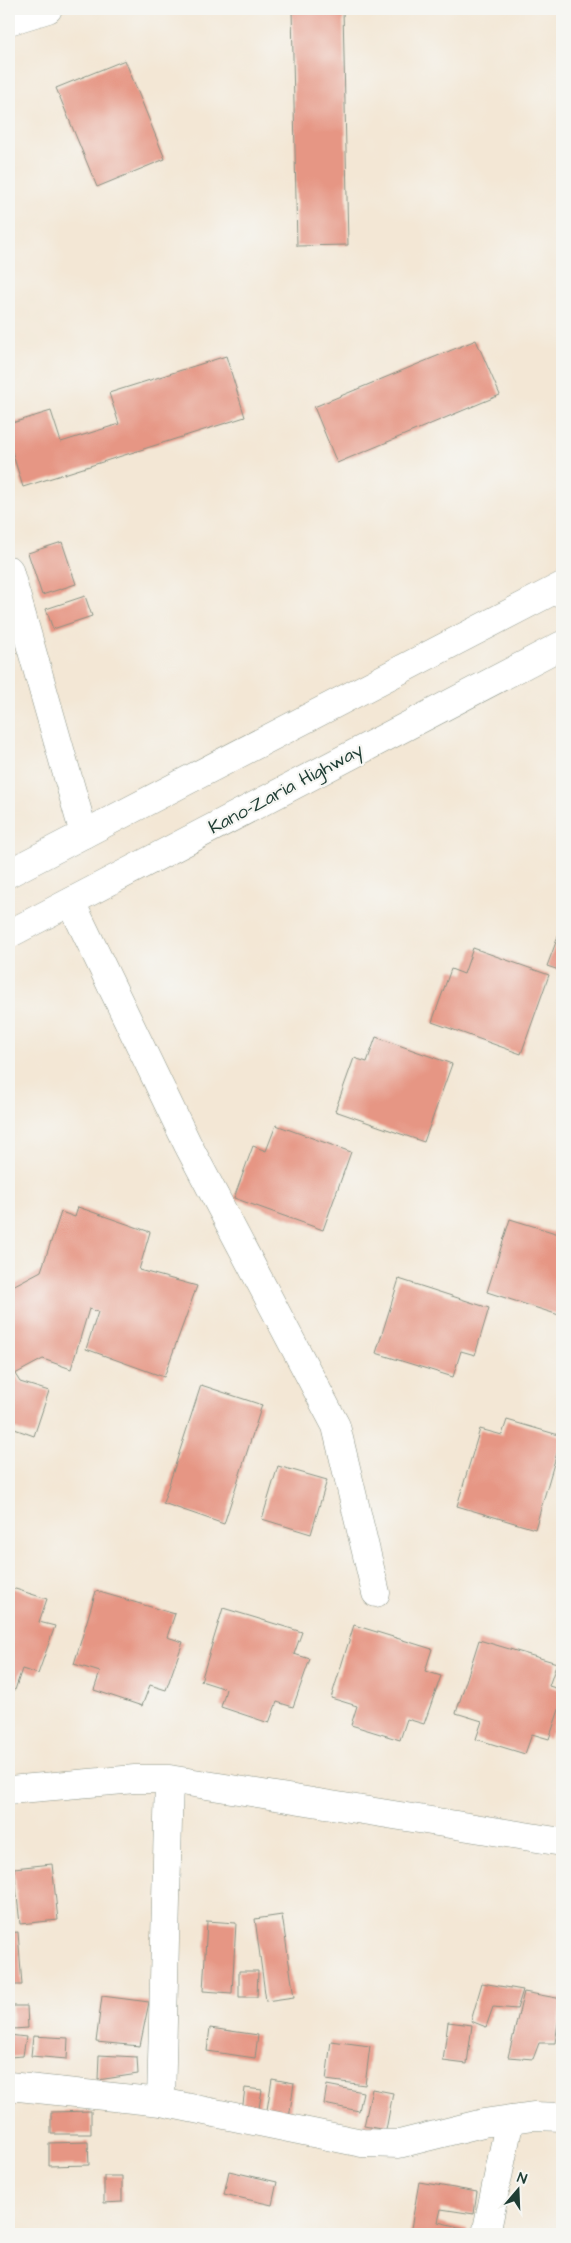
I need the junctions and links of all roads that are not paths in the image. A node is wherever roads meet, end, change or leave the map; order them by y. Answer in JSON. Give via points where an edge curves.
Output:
{"nodes":[{"id":1,"x":48,"y":9,"type":"edge"},
{"id":2,"x":9,"y":21,"type":"edge"},
{"id":3,"x":9,"y":570,"type":"edge"},
{"id":4,"x":562,"y":586,"type":"edge"},
{"id":5,"x":562,"y":645,"type":"edge"},
{"id":6,"x":84,"y":834,"type":"junction"},
{"id":7,"x":9,"y":873,"type":"edge"},
{"id":8,"x":71,"y":902,"type":"junction"},
{"id":9,"x":9,"y":934,"type":"edge"},
{"id":10,"x":376,"y":1593,"type":"dead end"},
{"id":11,"x":169,"y":1779,"type":"junction"},
{"id":12,"x":9,"y":1790,"type":"edge"},
{"id":13,"x":562,"y":1842,"type":"edge"},
{"id":14,"x":9,"y":2086,"type":"edge"},
{"id":15,"x":160,"y":2102,"type":"junction"},
{"id":16,"x":562,"y":2117,"type":"edge"},
{"id":17,"x":510,"y":2119,"type":"junction"},
{"id":18,"x":486,"y":2234,"type":"edge"}],
"edges":[{"from":1,"to":2,"type":"main road"},
{"from":3,"to":6,"type":"main road"},
{"from":4,"to":6,"type":"main road"},
{"from":5,"to":8,"type":"main road","name":"Kano-Zaria Highway"},
{"from":6,"to":7,"type":"main road"},
{"from":8,"to":9,"type":"main road","name":"Kano-Zaria Highway"},
{"from":8,"to":10,"type":"main road","via":[[188,1145],[336,1426]]},
{"from":11,"to":12,"type":"main road"},
{"from":11,"to":13,"type":"main road"},
{"from":11,"to":15,"type":"main road"},
{"from":14,"to":15,"type":"main road"},
{"from":15,"to":17,"type":"main road","via":[[362,2143],[399,2144],[484,2122]]},
{"from":16,"to":17,"type":"main road"},
{"from":17,"to":18,"type":"main road"}]}
